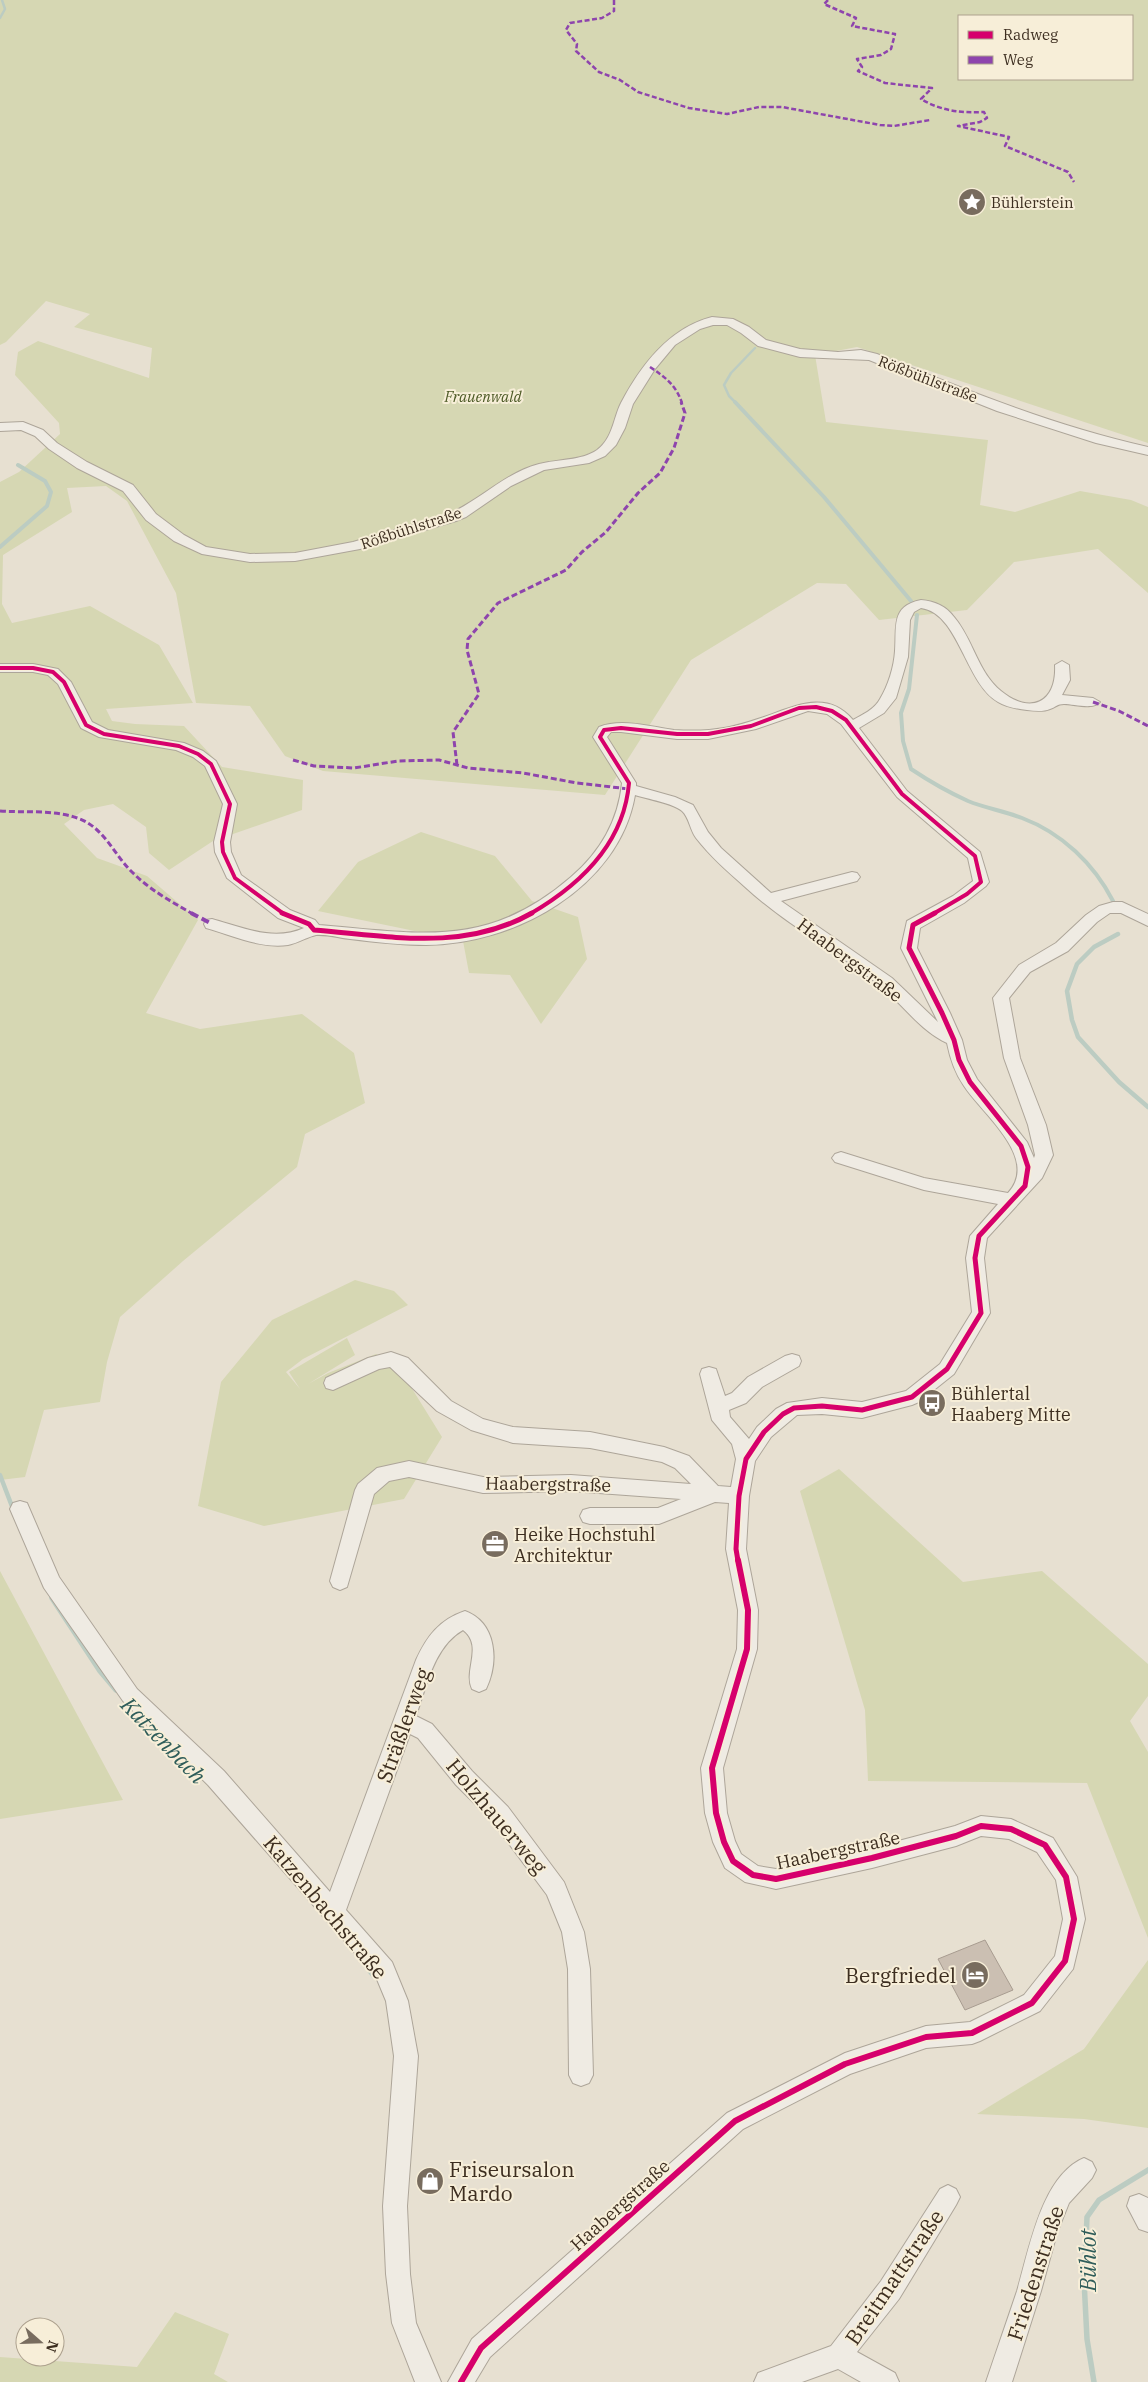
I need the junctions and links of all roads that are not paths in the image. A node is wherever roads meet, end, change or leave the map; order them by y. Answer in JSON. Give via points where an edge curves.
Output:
{"nodes":[{"id":1,"x":0,"y":427,"type":"edge"},
{"id":2,"x":1148,"y":451,"type":"edge"},
{"id":3,"x":1062,"y":665,"type":"dead end"},
{"id":4,"x":0,"y":668,"type":"edge"},
{"id":5,"x":1053,"y":700,"type":"junction"},
{"id":6,"x":1093,"y":702,"type":"dead end"},
{"id":7,"x":852,"y":726,"type":"junction"},
{"id":8,"x":629,"y":789,"type":"junction"},
{"id":9,"x":852,"y":877,"type":"dead end"},
{"id":10,"x":768,"y":899,"type":"junction"},
{"id":11,"x":1148,"y":921,"type":"edge"},
{"id":12,"x":212,"y":924,"type":"dead end"},
{"id":13,"x":314,"y":930,"type":"junction"},
{"id":14,"x":954,"y":1040,"type":"junction"},
{"id":15,"x":841,"y":1158,"type":"dead end"},
{"id":16,"x":1018,"y":1193,"type":"junction"},
{"id":17,"x":792,"y":1361,"type":"dead end"},
{"id":18,"x":709,"y":1374,"type":"dead end"},
{"id":19,"x":333,"y":1383,"type":"dead end"},
{"id":20,"x":719,"y":1406,"type":"junction"},
{"id":21,"x":746,"y":1459,"type":"junction"},
{"id":22,"x":714,"y":1494,"type":"junction"},
{"id":23,"x":739,"y":1496,"type":"junction"},
{"id":24,"x":20,"y":1509,"type":"dead end"},
{"id":25,"x":590,"y":1516,"type":"dead end"},
{"id":26,"x":340,"y":1581,"type":"dead end"},
{"id":27,"x":479,"y":1683,"type":"dead end"},
{"id":28,"x":405,"y":1721,"type":"junction"},
{"id":29,"x":334,"y":1911,"type":"junction"},
{"id":30,"x":580,"y":2076,"type":"dead end"},
{"id":31,"x":1084,"y":2170,"type":"dead end"},
{"id":32,"x":948,"y":2197,"type":"dead end"},
{"id":33,"x":839,"y":2356,"type":"junction"},
{"id":34,"x":428,"y":2382,"type":"edge"},
{"id":35,"x":461,"y":2382,"type":"edge"},
{"id":36,"x":767,"y":2382,"type":"edge"},
{"id":37,"x":886,"y":2382,"type":"edge"},
{"id":38,"x":999,"y":2382,"type":"edge"}],
"edges":[{"from":1,"to":2,"type":"street","name":"Rößbühlstraße","via":[[23,426],[39,433],[82,465],[128,488],[151,517],[179,538],[202,550],[250,558],[307,556],[355,546],[451,518],[541,467],[589,459],[601,453],[610,445],[627,404],[650,367],[671,342],[696,326],[712,321],[735,324],[762,343],[800,354],[873,357],[1001,408],[1100,440]]},
{"from":3,"to":5,"type":"street","via":[[1063,680]]},
{"from":4,"to":13,"type":"street","via":[[53,672],[64,682],[86,725],[104,734],[178,746],[198,754],[211,764],[230,804],[222,852],[235,878],[280,911],[309,924]]},
{"from":5,"to":6,"type":"street"},
{"from":5,"to":7,"type":"street","via":[[1046,706],[1036,707],[1006,701],[995,695],[967,653],[951,620],[940,610],[921,604],[911,607],[906,613],[900,633],[902,653],[886,702],[872,715]]},
{"from":7,"to":8,"type":"street","name":"Haabergstraße","via":[[841,714],[809,706],[742,728],[701,735],[619,728],[604,730],[600,737],[602,742],[624,774]]},
{"from":7,"to":14,"type":"street","name":"Haabergstraße","via":[[855,735],[902,794],[975,856],[980,882],[972,893],[913,925],[909,948]]},
{"from":8,"to":10,"type":"street","name":"Haabergstraße","via":[[688,808],[701,834],[716,852]]},
{"from":8,"to":13,"type":"street","via":[[619,828],[593,865],[553,900],[505,927],[472,936],[420,940]]},
{"from":9,"to":10,"type":"street","name":"Haabergstraße"},
{"from":10,"to":14,"type":"street","name":"Haabergstraße","via":[[856,959],[886,982],[939,1033]]},
{"from":11,"to":16,"type":"street","via":[[1136,913],[1114,907],[1092,916],[1062,947],[1015,977],[1001,998],[1012,1058],[1037,1125],[1044,1155],[1036,1173]]},
{"from":12,"to":13,"type":"street","via":[[242,934],[285,942]]},
{"from":14,"to":16,"type":"street","name":"Haabergstraße","via":[[970,1082],[1020,1146],[1028,1167]]},
{"from":15,"to":16,"type":"street","via":[[924,1184]]},
{"from":16,"to":21,"type":"street","name":"Haabergstraße","via":[[979,1236],[975,1258],[981,1313],[947,1369],[912,1397],[862,1410],[822,1406],[794,1408],[782,1414],[764,1432]]},
{"from":17,"to":20,"type":"street","via":[[755,1382],[738,1398]]},
{"from":18,"to":20,"type":"street"},
{"from":19,"to":22,"type":"street","via":[[391,1359],[401,1363],[444,1406],[478,1425],[513,1435],[590,1440],[664,1455],[682,1462]]},
{"from":20,"to":21,"type":"street","via":[[721,1420],[740,1440]]},
{"from":21,"to":23,"type":"street","name":"Haabergstraße"},
{"from":22,"to":23,"type":"street","name":"Haabergstraße"},
{"from":22,"to":25,"type":"street","name":"Haabergstraße","via":[[660,1516]]},
{"from":22,"to":26,"type":"street","name":"Haabergstraße","via":[[580,1484],[483,1485],[409,1469],[384,1474],[365,1490]]},
{"from":23,"to":35,"type":"street","name":"Haabergstraße","via":[[736,1549],[748,1610],[748,1649],[712,1768],[716,1813],[733,1861],[753,1875],[776,1879],[882,1856],[981,1826],[1011,1829],[1045,1845],[1066,1877],[1074,1919],[1065,1961],[1032,2003],[972,2034],[926,2037],[845,2064],[735,2121],[481,2348]]},
{"from":24,"to":29,"type":"street","name":"Katzenbachstraße","via":[[52,1582],[130,1695],[216,1778]]},
{"from":27,"to":28,"type":"street","name":"Sträßlerweg","via":[[485,1647],[482,1637],[472,1624],[465,1620],[456,1622],[440,1636],[426,1660]]},
{"from":28,"to":29,"type":"street","name":"Sträßlerweg"},
{"from":28,"to":30,"type":"street","name":"Holzhauerweg","via":[[425,1730],[464,1778],[500,1814],[556,1889],[573,1932],[579,1970]]},
{"from":29,"to":34,"type":"street","name":"Katzenbachstraße","via":[[384,1970],[397,2001],[406,2056],[395,2206],[398,2274],[404,2323]]},
{"from":31,"to":38,"type":"street","name":"Friedenstraße","via":[[1061,2195],[1045,2232]]},
{"from":32,"to":33,"type":"street","name":"Breitmattstraße","via":[[890,2290]]},
{"from":33,"to":36,"type":"street"},
{"from":33,"to":37,"type":"street"}]}
